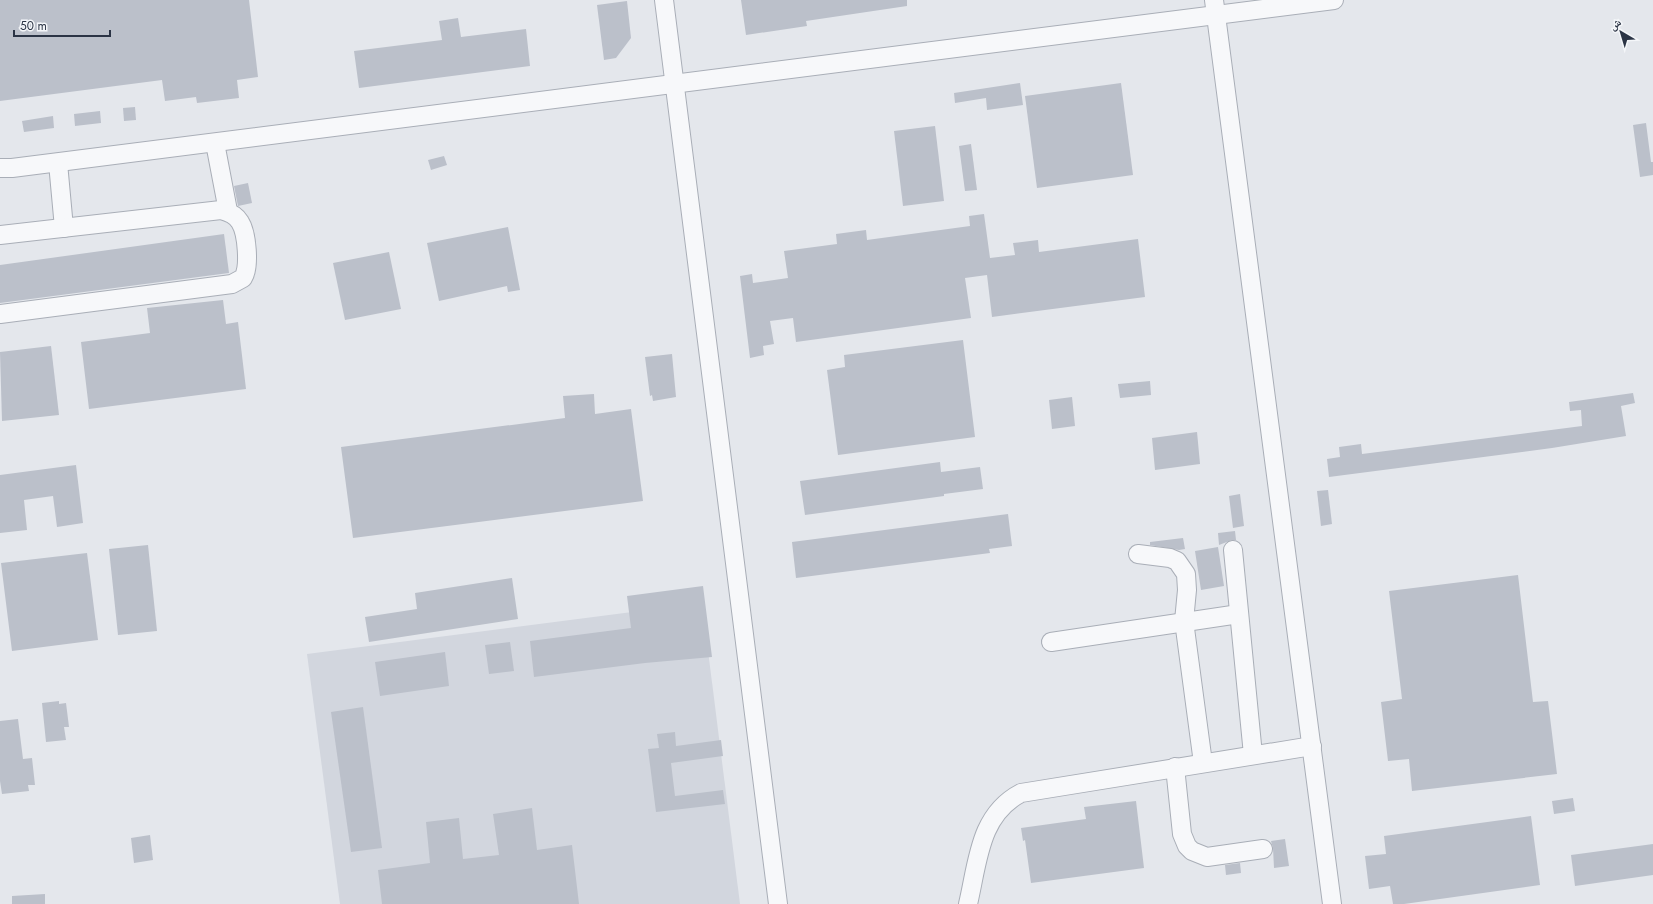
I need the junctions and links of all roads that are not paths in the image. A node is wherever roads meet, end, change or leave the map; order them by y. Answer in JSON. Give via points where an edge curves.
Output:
{"nodes":[{"id":1,"x":664,"y":0,"type":"edge"},
{"id":2,"x":1334,"y":0,"type":"edge"},
{"id":3,"x":1215,"y":7,"type":"edge"},
{"id":4,"x":675,"y":84,"type":"junction"},
{"id":5,"x":215,"y":142,"type":"junction"},
{"id":6,"x":58,"y":163,"type":"junction"},
{"id":7,"x":4,"y":170,"type":"edge"},
{"id":8,"x":228,"y":211,"type":"junction"},
{"id":9,"x":64,"y":228,"type":"junction"},
{"id":10,"x":0,"y":235,"type":"edge"},
{"id":11,"x":0,"y":314,"type":"edge"},
{"id":12,"x":1233,"y":550,"type":"dead end"},
{"id":13,"x":1138,"y":554,"type":"dead end"},
{"id":14,"x":1239,"y":614,"type":"junction"},
{"id":15,"x":1184,"y":621,"type":"junction"},
{"id":16,"x":1051,"y":642,"type":"dead end"},
{"id":17,"x":1312,"y":746,"type":"junction"},
{"id":18,"x":1253,"y":755,"type":"junction"},
{"id":19,"x":1203,"y":763,"type":"junction"},
{"id":20,"x":1175,"y":767,"type":"junction"},
{"id":21,"x":1263,"y":849,"type":"dead end"},
{"id":22,"x":778,"y":904,"type":"edge"},
{"id":23,"x":968,"y":904,"type":"edge"},
{"id":24,"x":1332,"y":904,"type":"edge"}],
"edges":[{"from":1,"to":4,"type":"street"},
{"from":2,"to":3,"type":"street"},
{"from":3,"to":4,"type":"street"},
{"from":3,"to":17,"type":"street"},
{"from":4,"to":5,"type":"street"},
{"from":4,"to":22,"type":"street"},
{"from":5,"to":6,"type":"street"},
{"from":5,"to":8,"type":"street"},
{"from":6,"to":7,"type":"street"},
{"from":6,"to":9,"type":"street"},
{"from":8,"to":9,"type":"street","via":[[214,210]]},
{"from":8,"to":11,"type":"street","via":[[243,227],[248,263],[246,273],[236,283]]},
{"from":9,"to":10,"type":"street"},
{"from":12,"to":14,"type":"street"},
{"from":13,"to":15,"type":"street","via":[[1170,558],[1182,567],[1187,581]]},
{"from":14,"to":15,"type":"street"},
{"from":14,"to":18,"type":"street"},
{"from":15,"to":16,"type":"street"},
{"from":15,"to":19,"type":"street"},
{"from":17,"to":18,"type":"street"},
{"from":17,"to":24,"type":"street"},
{"from":18,"to":19,"type":"street"},
{"from":19,"to":20,"type":"street"},
{"from":20,"to":21,"type":"street","via":[[1182,834],[1192,851],[1207,858]]},
{"from":20,"to":23,"type":"street","via":[[1033,790],[1010,799],[994,815],[988,826]]}]}
